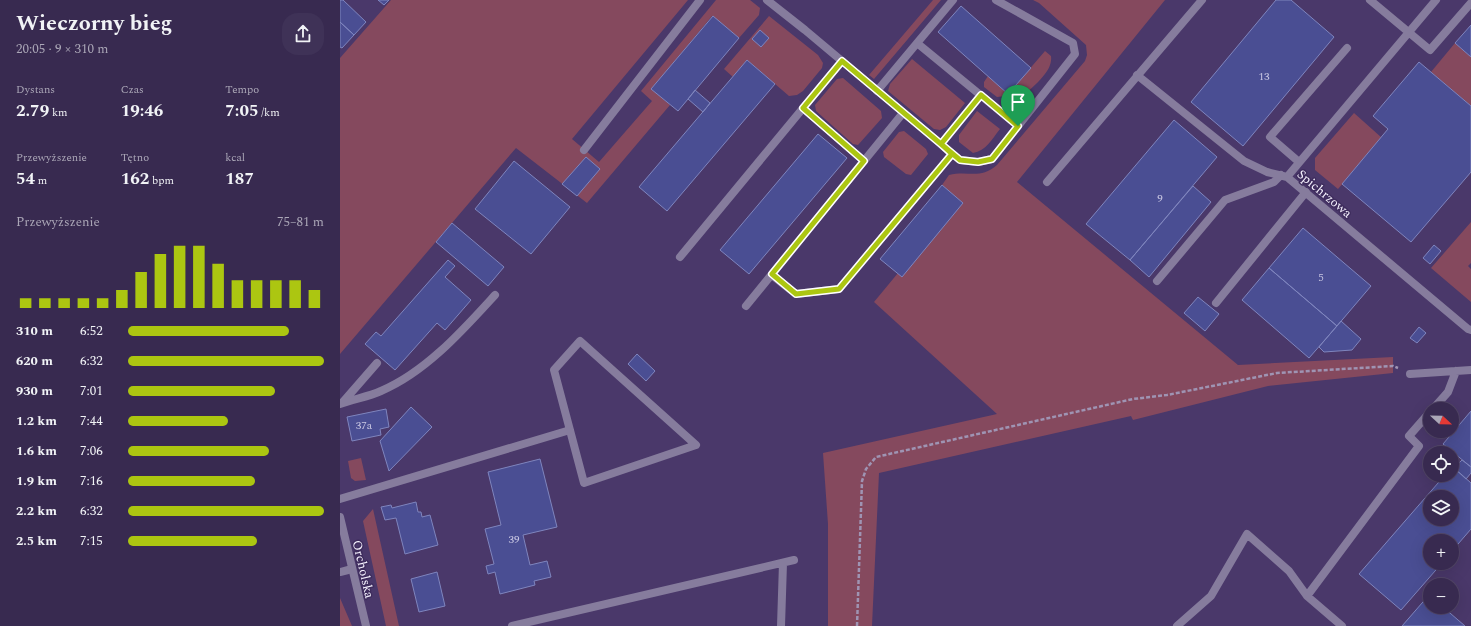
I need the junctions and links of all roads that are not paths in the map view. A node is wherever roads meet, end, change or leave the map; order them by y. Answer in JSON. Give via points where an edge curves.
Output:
{"nodes":[{"id":1,"x":700,"y":0,"type":"edge"},
{"id":2,"x":767,"y":0,"type":"edge"},
{"id":3,"x":953,"y":0,"type":"edge"},
{"id":4,"x":996,"y":0,"type":"edge"},
{"id":5,"x":1202,"y":0,"type":"edge"},
{"id":6,"x":1370,"y":0,"type":"edge"},
{"id":7,"x":1436,"y":0,"type":"edge"},
{"id":8,"x":1471,"y":3,"type":"edge"},
{"id":9,"x":1409,"y":32,"type":"junction"},
{"id":10,"x":917,"y":43,"type":"junction"},
{"id":11,"x":1347,"y":48,"type":"dead end"},
{"id":12,"x":842,"y":61,"type":"junction"},
{"id":13,"x":1138,"y":75,"type":"junction"},
{"id":14,"x":877,"y":91,"type":"junction"},
{"id":15,"x":981,"y":95,"type":"junction"},
{"id":16,"x":803,"y":108,"type":"junction"},
{"id":17,"x":904,"y":113,"type":"junction"},
{"id":18,"x":1018,"y":126,"type":"junction"},
{"id":19,"x":941,"y":144,"type":"junction"},
{"id":20,"x":584,"y":150,"type":"dead end"},
{"id":21,"x":952,"y":154,"type":"junction"},
{"id":22,"x":864,"y":161,"type":"junction"},
{"id":23,"x":1299,"y":162,"type":"junction"},
{"id":24,"x":1284,"y":176,"type":"junction"},
{"id":25,"x":1048,"y":182,"type":"dead end"},
{"id":26,"x":1306,"y":192,"type":"junction"},
{"id":27,"x":680,"y":257,"type":"dead end"},
{"id":28,"x":772,"y":274,"type":"junction"},
{"id":29,"x":1157,"y":281,"type":"dead end"},
{"id":30,"x":495,"y":295,"type":"dead end"},
{"id":31,"x":1216,"y":304,"type":"dead end"},
{"id":32,"x":746,"y":306,"type":"dead end"},
{"id":33,"x":1471,"y":330,"type":"edge"},
{"id":34,"x":377,"y":363,"type":"dead end"},
{"id":35,"x":1471,"y":370,"type":"edge"},
{"id":36,"x":1456,"y":371,"type":"junction"},
{"id":37,"x":1410,"y":374,"type":"road end"},
{"id":38,"x":1439,"y":402,"type":"edge"},
{"id":39,"x":341,"y":403,"type":"edge"},
{"id":40,"x":1423,"y":420,"type":"edge"},
{"id":41,"x":570,"y":430,"type":"junction"},
{"id":42,"x":340,"y":499,"type":"edge"},
{"id":43,"x":340,"y":517,"type":"edge"},
{"id":44,"x":794,"y":560,"type":"dead end"},
{"id":45,"x":782,"y":563,"type":"junction"},
{"id":46,"x":352,"y":569,"type":"junction"},
{"id":47,"x":340,"y":572,"type":"edge"},
{"id":48,"x":1307,"y":596,"type":"junction"},
{"id":49,"x":366,"y":626,"type":"edge"},
{"id":50,"x":512,"y":626,"type":"edge"},
{"id":51,"x":781,"y":626,"type":"edge"},
{"id":52,"x":1178,"y":626,"type":"edge"},
{"id":53,"x":1342,"y":626,"type":"edge"}],
"edges":[{"from":1,"to":20,"type":"street"},
{"from":2,"to":12,"type":"street"},
{"from":3,"to":10,"type":"street"},
{"from":4,"to":18,"type":"street","via":[[1073,43],[1075,54]]},
{"from":5,"to":13,"type":"street"},
{"from":6,"to":9,"type":"street"},
{"from":7,"to":9,"type":"street","name":"Spichrzowa"},
{"from":8,"to":9,"type":"street","via":[[1430,50]]},
{"from":9,"to":23,"type":"street","name":"Spichrzowa"},
{"from":10,"to":14,"type":"street"},
{"from":10,"to":15,"type":"street"},
{"from":11,"to":23,"type":"street","via":[[1270,137]]},
{"from":12,"to":14,"type":"street"},
{"from":12,"to":16,"type":"street"},
{"from":13,"to":24,"type":"street","via":[[1244,161],[1267,172]]},
{"from":13,"to":25,"type":"street"},
{"from":14,"to":17,"type":"street"},
{"from":15,"to":18,"type":"street"},
{"from":15,"to":19,"type":"street"},
{"from":16,"to":22,"type":"street"},
{"from":16,"to":27,"type":"street"},
{"from":17,"to":19,"type":"street"},
{"from":17,"to":22,"type":"street"},
{"from":18,"to":21,"type":"street","via":[[992,159],[978,162],[960,160]]},
{"from":19,"to":21,"type":"street"},
{"from":21,"to":28,"type":"street","via":[[839,289],[796,294]]},
{"from":22,"to":28,"type":"street"},
{"from":23,"to":24,"type":"street","name":"Spichrzowa"},
{"from":24,"to":26,"type":"street","name":"Spichrzowa"},
{"from":24,"to":29,"type":"street","via":[[1225,200]]},
{"from":26,"to":31,"type":"street"},
{"from":26,"to":33,"type":"street","name":"Spichrzowa"},
{"from":28,"to":32,"type":"street"},
{"from":30,"to":39,"type":"street","via":[[465,328],[418,370],[381,391]]},
{"from":34,"to":39,"type":"street"},
{"from":35,"to":36,"type":"street"},
{"from":36,"to":37,"type":"street"},
{"from":36,"to":38,"type":"street","via":[[1448,392]]},
{"from":40,"to":48,"type":"street","via":[[1409,436],[1419,446]]},
{"from":41,"to":41,"type":"street","via":[[554,370],[580,341],[696,445],[584,483]]},
{"from":41,"to":42,"type":"street"},
{"from":43,"to":46,"type":"street","name":"Orcholska"},
{"from":44,"to":45,"type":"street"},
{"from":45,"to":50,"type":"street"},
{"from":45,"to":51,"type":"street"},
{"from":46,"to":47,"type":"street"},
{"from":46,"to":49,"type":"street","name":"Orcholska"},
{"from":48,"to":52,"type":"street","via":[[1289,571],[1247,534],[1211,596]]},
{"from":48,"to":53,"type":"street"}]}
